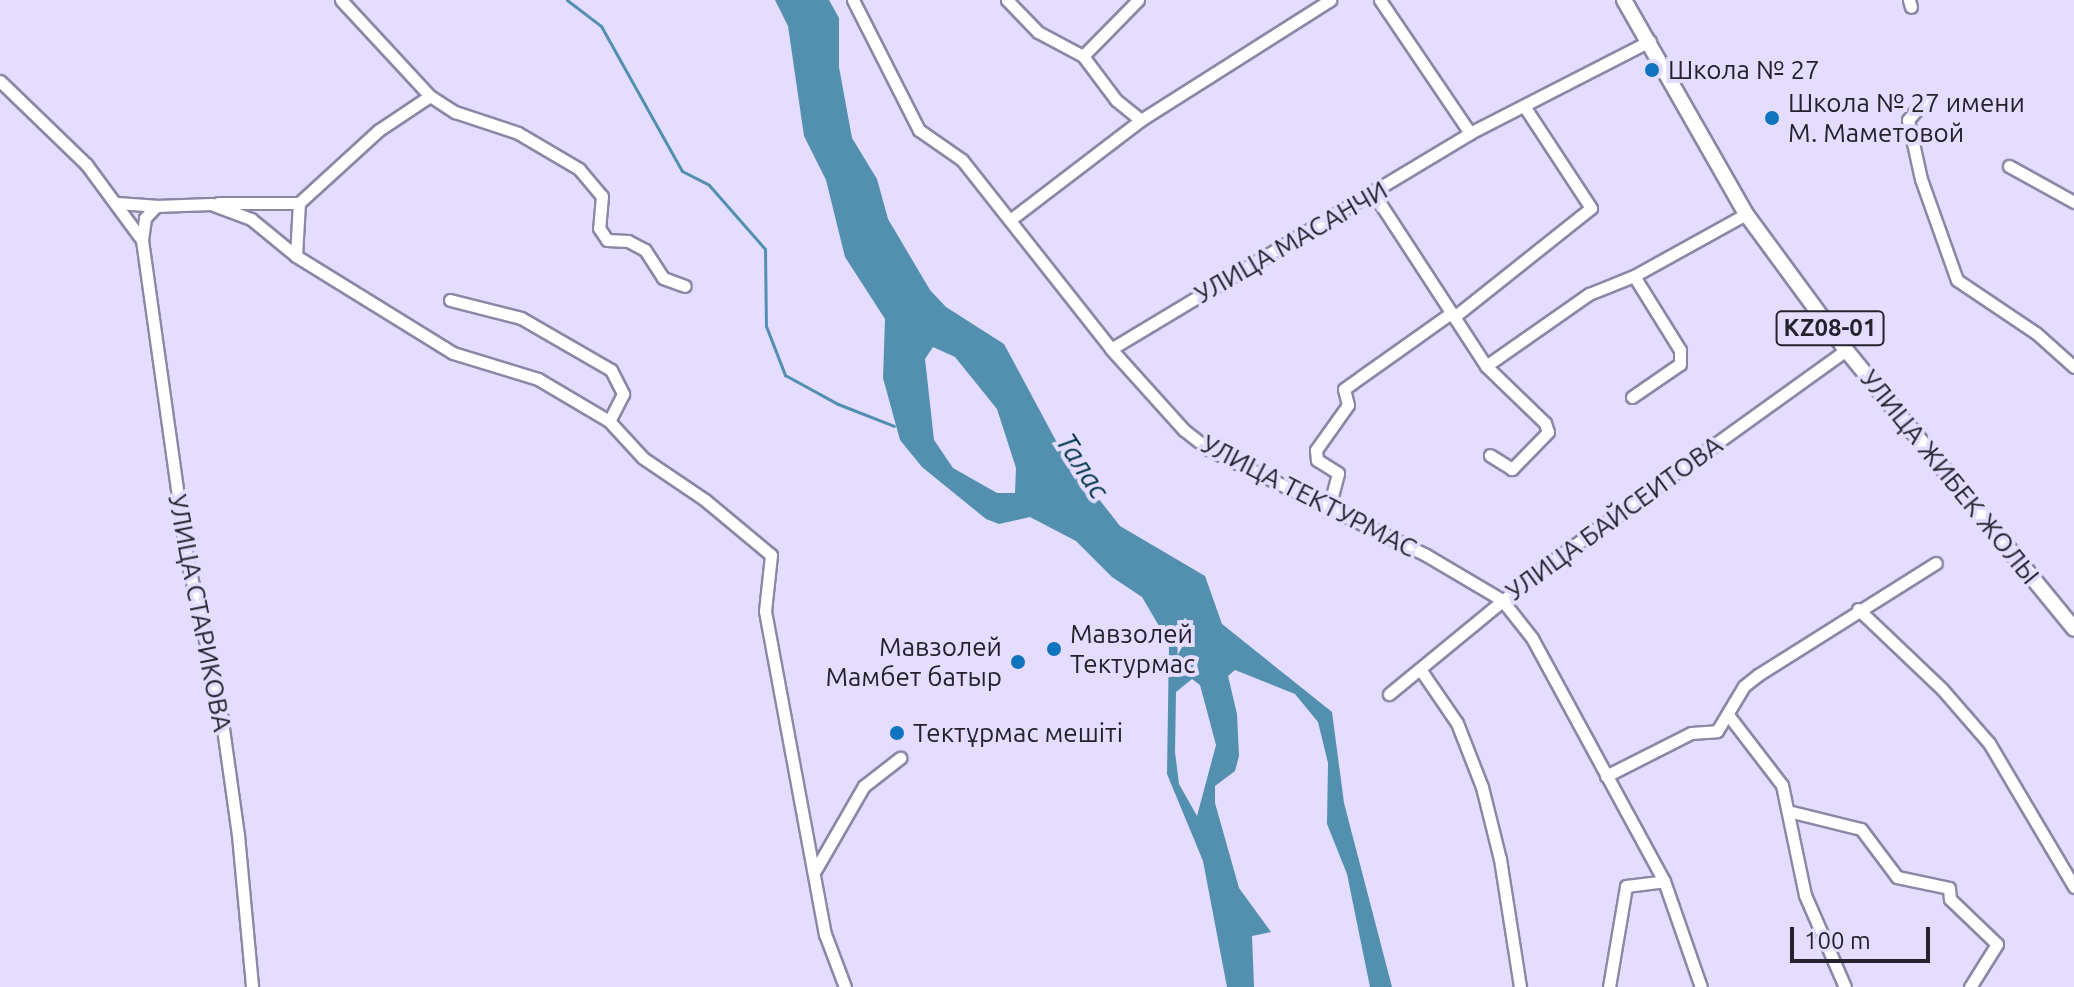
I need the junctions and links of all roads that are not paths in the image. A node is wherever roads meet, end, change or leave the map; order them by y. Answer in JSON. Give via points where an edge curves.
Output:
{"nodes":[{"id":1,"x":341,"y":0,"type":"edge"},
{"id":2,"x":853,"y":0,"type":"edge"},
{"id":3,"x":1007,"y":0,"type":"edge"},
{"id":4,"x":1138,"y":0,"type":"edge"},
{"id":5,"x":1330,"y":0,"type":"edge"},
{"id":6,"x":1380,"y":0,"type":"edge"},
{"id":7,"x":1624,"y":0,"type":"edge"},
{"id":8,"x":1650,"y":41,"type":"junction"},
{"id":9,"x":1083,"y":56,"type":"junction"},
{"id":10,"x":0,"y":81,"type":"edge"},
{"id":11,"x":430,"y":96,"type":"junction"},
{"id":12,"x":1927,"y":98,"type":"dead end"},
{"id":13,"x":1524,"y":106,"type":"junction"},
{"id":14,"x":1141,"y":120,"type":"junction"},
{"id":15,"x":1470,"y":133,"type":"junction"},
{"id":16,"x":2009,"y":166,"type":"dead end"},
{"id":17,"x":1374,"y":194,"type":"junction"},
{"id":18,"x":2074,"y":202,"type":"edge"},
{"id":19,"x":117,"y":203,"type":"junction"},
{"id":20,"x":299,"y":203,"type":"junction"},
{"id":21,"x":211,"y":204,"type":"junction"},
{"id":22,"x":156,"y":206,"type":"junction"},
{"id":23,"x":1746,"y":214,"type":"junction"},
{"id":24,"x":1010,"y":220,"type":"junction"},
{"id":25,"x":142,"y":240,"type":"junction"},
{"id":26,"x":296,"y":256,"type":"junction"},
{"id":27,"x":1634,"y":276,"type":"junction"},
{"id":28,"x":685,"y":286,"type":"dead end"},
{"id":29,"x":450,"y":300,"type":"dead end"},
{"id":30,"x":1452,"y":315,"type":"junction"},
{"id":31,"x":1111,"y":349,"type":"junction"},
{"id":32,"x":1846,"y":350,"type":"junction"},
{"id":33,"x":1486,"y":366,"type":"junction"},
{"id":34,"x":2074,"y":367,"type":"edge"},
{"id":35,"x":1632,"y":397,"type":"dead end"},
{"id":36,"x":609,"y":421,"type":"junction"},
{"id":37,"x":1490,"y":455,"type":"dead end"},
{"id":38,"x":1328,"y":511,"type":"junction"},
{"id":39,"x":1936,"y":563,"type":"dead end"},
{"id":40,"x":1502,"y":600,"type":"junction"},
{"id":41,"x":1858,"y":609,"type":"junction"},
{"id":42,"x":2074,"y":629,"type":"edge"},
{"id":43,"x":1420,"y":669,"type":"junction"},
{"id":44,"x":1389,"y":694,"type":"dead end"},
{"id":45,"x":1729,"y":716,"type":"junction"},
{"id":46,"x":900,"y":758,"type":"dead end"},
{"id":47,"x":1606,"y":776,"type":"junction"},
{"id":48,"x":1788,"y":811,"type":"junction"},
{"id":49,"x":816,"y":869,"type":"junction"},
{"id":50,"x":1664,"y":881,"type":"junction"},
{"id":51,"x":2074,"y":887,"type":"edge"},
{"id":52,"x":252,"y":987,"type":"edge"},
{"id":53,"x":845,"y":987,"type":"edge"},
{"id":54,"x":1520,"y":987,"type":"edge"},
{"id":55,"x":1609,"y":987,"type":"edge"},
{"id":56,"x":1701,"y":987,"type":"edge"},
{"id":57,"x":1845,"y":987,"type":"edge"},
{"id":58,"x":1970,"y":987,"type":"edge"}],
"edges":[{"from":1,"to":11,"type":"street"},
{"from":2,"to":24,"type":"street","name":"УЛИЦА ТЕКТУРМАС","via":[[919,130],[962,160]]},
{"from":3,"to":9,"type":"street","via":[[1038,32]]},
{"from":4,"to":9,"type":"street"},
{"from":5,"to":14,"type":"street"},
{"from":6,"to":15,"type":"street"},
{"from":7,"to":8,"type":"main road","name":"УЛИЦА ЖИБЕК ЖОЛЫ","number":"KZ08-01"},
{"from":8,"to":13,"type":"street","name":"УЛИЦА МАСАНЧИ"},
{"from":8,"to":23,"type":"main road","name":"УЛИЦА ЖИБЕК ЖОЛЫ","number":"KZ08-01"},
{"from":9,"to":14,"type":"street","via":[[1116,100]]},
{"from":10,"to":19,"type":"street","via":[[43,118]]},
{"from":11,"to":20,"type":"street","via":[[379,130]]},
{"from":11,"to":28,"type":"street","via":[[455,112],[518,133],[564,158],[597,185],[602,196],[599,228],[607,240],[628,241],[645,250],[663,278]]},
{"from":12,"to":34,"type":"street","via":[[1908,120],[1921,179],[1957,280],[2036,333]]},
{"from":13,"to":15,"type":"street","name":"УЛИЦА МАСАНЧИ"},
{"from":13,"to":30,"type":"street","via":[[1591,208]]},
{"from":14,"to":24,"type":"street"},
{"from":15,"to":17,"type":"street","name":"УЛИЦА МАСАНЧИ"},
{"from":16,"to":18,"type":"street"},
{"from":17,"to":30,"type":"street"},
{"from":17,"to":31,"type":"street","name":"УЛИЦА МАСАНЧИ"},
{"from":19,"to":22,"type":"street"},
{"from":19,"to":25,"type":"street"},
{"from":20,"to":21,"type":"street"},
{"from":20,"to":26,"type":"street"},
{"from":21,"to":22,"type":"street"},
{"from":21,"to":26,"type":"street","via":[[251,219]]},
{"from":22,"to":25,"type":"street","via":[[145,218]]},
{"from":23,"to":27,"type":"street"},
{"from":23,"to":32,"type":"main road","name":"УЛИЦА ЖИБЕК ЖОЛЫ","number":"KZ08-01"},
{"from":24,"to":31,"type":"street","name":"УЛИЦА ТЕКТУРМАС"},
{"from":25,"to":52,"type":"street","name":"УЛИЦА СТАРИКОВА","via":[[186,554],[220,707]]},
{"from":26,"to":36,"type":"street","via":[[453,353],[538,379]]},
{"from":27,"to":33,"type":"street","via":[[1589,294]]},
{"from":27,"to":35,"type":"street","via":[[1672,334],[1680,364]]},
{"from":29,"to":36,"type":"street","via":[[521,318],[611,370],[623,394]]},
{"from":30,"to":33,"type":"street"},
{"from":30,"to":38,"type":"street","via":[[1344,389],[1348,405],[1316,450],[1317,460],[1338,473]]},
{"from":31,"to":38,"type":"street","name":"УЛИЦА ТЕКТУРМАС","via":[[1208,449]]},
{"from":32,"to":40,"type":"street","name":"УЛИЦА БАЙСЕИТОВА"},
{"from":32,"to":42,"type":"main road","name":"УЛИЦА ЖИБЕК ЖОЛЫ","number":"KZ08-01"},
{"from":33,"to":37,"type":"street","via":[[1548,432],[1512,469]]},
{"from":36,"to":49,"type":"street","via":[[643,458],[771,555],[765,611]]},
{"from":38,"to":40,"type":"street","name":"УЛИЦА ТЕКТУРМАС","via":[[1426,555]]},
{"from":39,"to":41,"type":"street"},
{"from":40,"to":43,"type":"street","name":"УЛИЦА БАЙСЕИТОВА"},
{"from":40,"to":47,"type":"street","name":"УЛИЦА ТЕКТУРМАС","via":[[1532,638]]},
{"from":41,"to":45,"type":"street","via":[[1744,686]]},
{"from":41,"to":51,"type":"street","via":[[1942,689],[1989,743]]},
{"from":43,"to":44,"type":"street","name":"УЛИЦА БАЙСЕИТОВА"},
{"from":43,"to":54,"type":"street","via":[[1457,723],[1482,787],[1500,859]]},
{"from":45,"to":47,"type":"street","via":[[1717,731],[1691,733]]},
{"from":45,"to":48,"type":"street","via":[[1778,775]]},
{"from":46,"to":49,"type":"street","via":[[864,786]]},
{"from":47,"to":50,"type":"street","name":"УЛИЦА ТЕКТУРМАС"},
{"from":48,"to":57,"type":"street","via":[[1805,895]]},
{"from":48,"to":58,"type":"street","via":[[1861,829],[1897,877],[1949,888],[1950,899],[1997,944]]},
{"from":49,"to":53,"type":"street","via":[[825,934]]},
{"from":50,"to":55,"type":"street","via":[[1626,886]]},
{"from":50,"to":56,"type":"street","name":"УЛИЦА ТЕКТУРМАС"}]}
